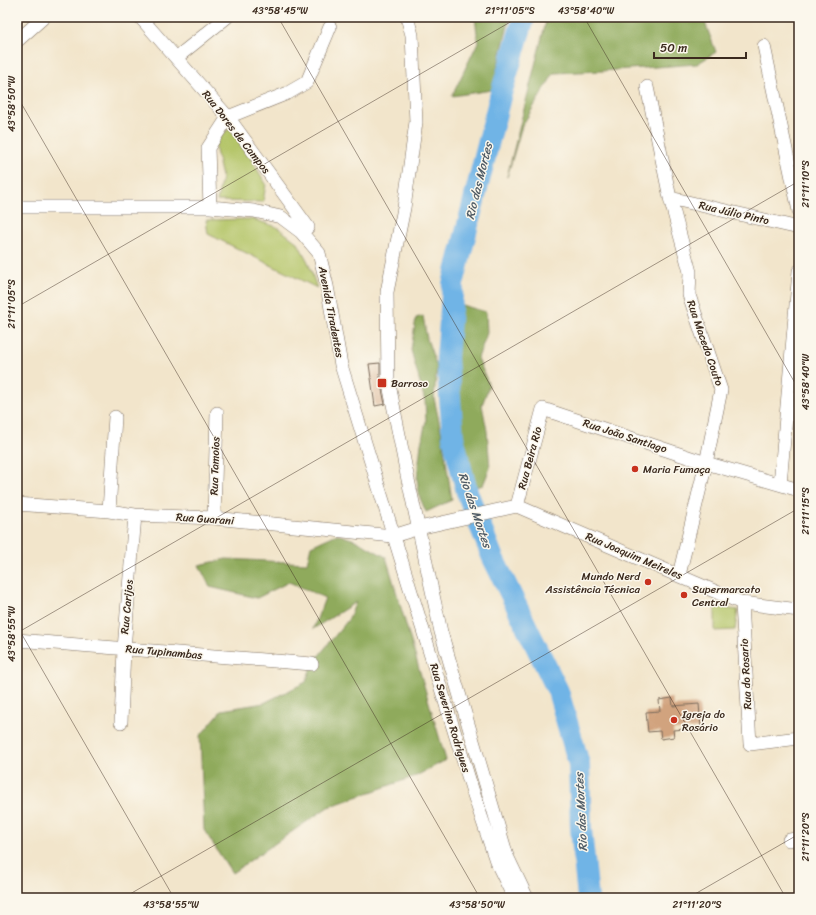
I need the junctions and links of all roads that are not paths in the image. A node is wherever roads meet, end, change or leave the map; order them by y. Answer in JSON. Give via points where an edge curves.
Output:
{"nodes":[{"id":1,"x":44,"y":17,"type":"edge"},
{"id":2,"x":140,"y":17,"type":"edge"},
{"id":3,"x":227,"y":17,"type":"edge"},
{"id":4,"x":407,"y":17,"type":"edge"},
{"id":5,"x":330,"y":27,"type":"dead end"},
{"id":6,"x":17,"y":42,"type":"edge"},
{"id":7,"x":764,"y":46,"type":"dead end"},
{"id":8,"x":176,"y":58,"type":"junction"},
{"id":9,"x":646,"y":86,"type":"dead end"},
{"id":10,"x":228,"y":117,"type":"junction"},
{"id":11,"x":670,"y":198,"type":"junction"},
{"id":12,"x":17,"y":207,"type":"edge"},
{"id":13,"x":210,"y":207,"type":"junction"},
{"id":14,"x":799,"y":211,"type":"edge"},
{"id":15,"x":799,"y":228,"type":"edge"},
{"id":16,"x":301,"y":232,"type":"junction"},
{"id":17,"x":799,"y":271,"type":"edge"},
{"id":18,"x":543,"y":409,"type":"joint"},
{"id":19,"x":217,"y":413,"type":"dead end"},
{"id":20,"x":115,"y":417,"type":"dead end"},
{"id":21,"x":706,"y":463,"type":"junction"},
{"id":22,"x":780,"y":484,"type":"junction"},
{"id":23,"x":799,"y":490,"type":"edge"},
{"id":24,"x":17,"y":504,"type":"edge"},
{"id":25,"x":518,"y":506,"type":"junction"},
{"id":26,"x":109,"y":511,"type":"junction"},
{"id":27,"x":135,"y":515,"type":"junction"},
{"id":28,"x":214,"y":518,"type":"junction"},
{"id":29,"x":419,"y":528,"type":"junction"},
{"id":30,"x":393,"y":536,"type":"junction"},
{"id":31,"x":679,"y":575,"type":"junction"},
{"id":32,"x":742,"y":604,"type":"junction"},
{"id":33,"x":799,"y":610,"type":"edge"},
{"id":34,"x":17,"y":640,"type":"edge"},
{"id":35,"x":124,"y":649,"type":"junction"},
{"id":36,"x":312,"y":664,"type":"dead end"},
{"id":37,"x":121,"y":722,"type":"dead end"},
{"id":38,"x":799,"y":738,"type":"edge"},
{"id":39,"x":514,"y":898,"type":"edge"},
{"id":40,"x":527,"y":898,"type":"edge"}],
"edges":[{"from":1,"to":6,"type":"street"},
{"from":2,"to":8,"type":"street","name":"Rua Dores de Campos"},
{"from":3,"to":8,"type":"street"},
{"from":4,"to":29,"type":"street","via":[[412,35],[416,122],[404,208],[387,292],[388,379]]},
{"from":5,"to":10,"type":"street","via":[[307,82],[288,93]]},
{"from":7,"to":14,"type":"street"},
{"from":8,"to":10,"type":"street","name":"Rua Dores de Campos"},
{"from":9,"to":11,"type":"street","name":"Rua Macedo Couto"},
{"from":10,"to":13,"type":"street","via":[[208,148]]},
{"from":10,"to":16,"type":"street","name":"Rua Dores de Campos","via":[[308,227]]},
{"from":11,"to":15,"type":"street","name":"Rua Júlio Pinto"},
{"from":11,"to":21,"type":"street","name":"Rua Macedo Couto","via":[[690,272],[689,296],[721,390]]},
{"from":12,"to":13,"type":"street","name":"Avenida Tiradentes"},
{"from":13,"to":16,"type":"street","name":"Avenida Tiradentes","via":[[254,211],[280,217]]},
{"from":16,"to":30,"type":"street","name":"Avenida Tiradentes","via":[[319,253],[341,365]]},
{"from":17,"to":22,"type":"street"},
{"from":18,"to":21,"type":"street","name":"Rua João Santiago"},
{"from":18,"to":25,"type":"street","name":"Rua Beira Rio"},
{"from":19,"to":28,"type":"street","name":"Rua Tamoios"},
{"from":20,"to":26,"type":"street"},
{"from":21,"to":22,"type":"street","name":"Rua João Santiago"},
{"from":21,"to":31,"type":"street","name":"Rua Macedo Couto"},
{"from":22,"to":23,"type":"street","name":"Rua João Santiago"},
{"from":24,"to":26,"type":"street","name":"Rua Guarani"},
{"from":25,"to":29,"type":"street"},
{"from":25,"to":31,"type":"street","name":"Rua Joaquim Meireles"},
{"from":26,"to":27,"type":"street","name":"Rua Guarani"},
{"from":27,"to":28,"type":"street","name":"Rua Guarani"},
{"from":27,"to":35,"type":"street","name":"Rua Carijos"},
{"from":28,"to":30,"type":"street","name":"Rua Guarani"},
{"from":29,"to":30,"type":"street"},
{"from":29,"to":40,"type":"street","via":[[441,632],[480,767],[507,856]]},
{"from":30,"to":39,"type":"street","name":"Rua Severino Rodrigues","via":[[496,861]]},
{"from":31,"to":32,"type":"street","name":"Rua Joaquim Meireles"},
{"from":32,"to":33,"type":"street","name":"Rua Joaquim Meireles"},
{"from":32,"to":38,"type":"street","name":"Rua do Rosario","via":[[750,744]]},
{"from":34,"to":35,"type":"street","name":"Rua Tupinambas"},
{"from":35,"to":36,"type":"street","name":"Rua Tupinambas"},
{"from":35,"to":37,"type":"street","name":"Rua Carijos"}]}
